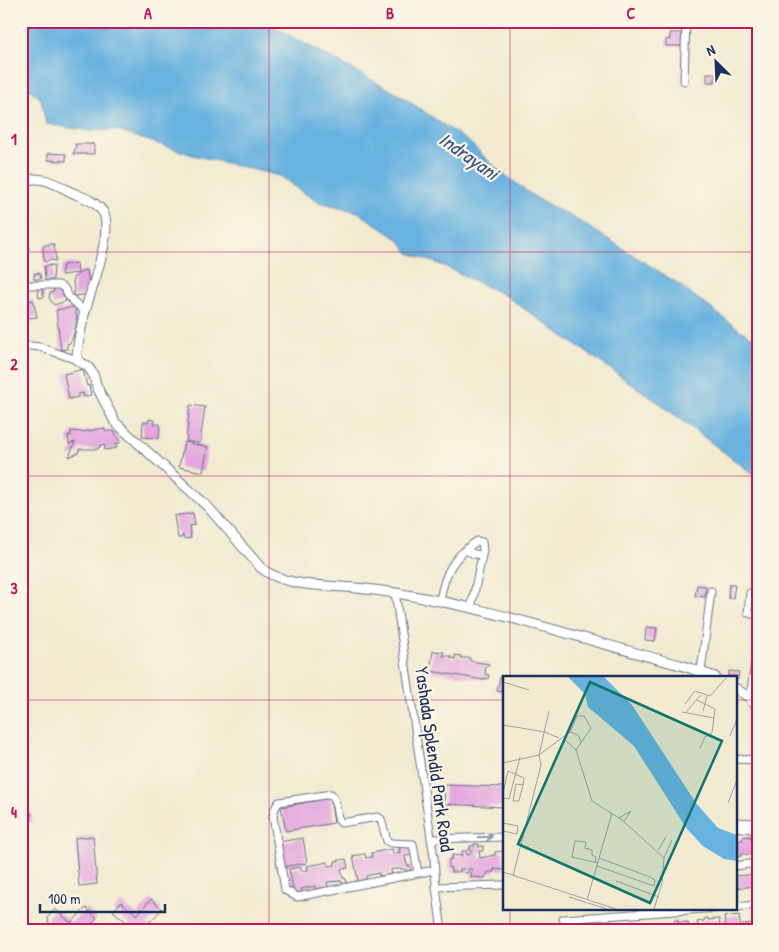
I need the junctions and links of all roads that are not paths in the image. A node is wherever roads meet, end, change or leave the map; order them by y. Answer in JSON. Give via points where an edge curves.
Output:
{"nodes":[{"id":1,"x":686,"y":21,"type":"edge"},
{"id":2,"x":684,"y":81,"type":"dead end"},
{"id":3,"x":21,"y":181,"type":"edge"},
{"id":4,"x":21,"y":285,"type":"edge"},
{"id":5,"x":85,"y":312,"type":"junction"},
{"id":6,"x":21,"y":345,"type":"edge"},
{"id":7,"x":77,"y":360,"type":"junction"},
{"id":8,"x":465,"y":550,"type":"junction"},
{"id":9,"x":482,"y":555,"type":"junction"},
{"id":10,"x":711,"y":591,"type":"dead end"},
{"id":11,"x":395,"y":592,"type":"junction"},
{"id":12,"x":750,"y":593,"type":"dead end"},
{"id":13,"x":440,"y":600,"type":"junction"},
{"id":14,"x":471,"y":608,"type":"junction"},
{"id":15,"x":758,"y":616,"type":"edge"},
{"id":16,"x":758,"y":641,"type":"edge"},
{"id":17,"x":701,"y":671,"type":"junction"},
{"id":18,"x":714,"y":676,"type":"edge"},
{"id":19,"x":736,"y":689,"type":"edge"},
{"id":20,"x":750,"y":698,"type":"junction"},
{"id":21,"x":758,"y":709,"type":"edge"},
{"id":22,"x":736,"y":759,"type":"edge"},
{"id":23,"x":758,"y":760,"type":"edge"},
{"id":24,"x":736,"y":822,"type":"edge"},
{"id":25,"x":758,"y":823,"type":"edge"},
{"id":26,"x":736,"y":827,"type":"edge"},
{"id":27,"x":503,"y":837,"type":"edge"},
{"id":28,"x":431,"y":839,"type":"junction"},
{"id":29,"x":758,"y":860,"type":"edge"},
{"id":30,"x":736,"y":866,"type":"edge"},
{"id":31,"x":434,"y":870,"type":"junction"},
{"id":32,"x":418,"y":873,"type":"junction"},
{"id":33,"x":503,"y":885,"type":"edge"},
{"id":34,"x":436,"y":887,"type":"junction"},
{"id":35,"x":758,"y":905,"type":"edge"},
{"id":36,"x":736,"y":907,"type":"edge"},
{"id":37,"x":691,"y":910,"type":"edge"},
{"id":38,"x":563,"y":920,"type":"dead end"},
{"id":39,"x":442,"y":931,"type":"edge"}],
"edges":[{"from":1,"to":2,"type":"street"},
{"from":3,"to":5,"type":"street","via":[[46,179],[97,204],[103,213],[106,230]]},
{"from":4,"to":5,"type":"street","via":[[59,285]]},
{"from":5,"to":7,"type":"street"},
{"from":6,"to":7,"type":"street","via":[[40,347]]},
{"from":7,"to":11,"type":"street","via":[[93,374],[115,422],[208,508],[270,575],[292,582]]},
{"from":8,"to":9,"type":"street"},
{"from":8,"to":9,"type":"street","via":[[477,541],[482,542]]},
{"from":8,"to":13,"type":"street","via":[[448,571]]},
{"from":9,"to":14,"type":"street"},
{"from":10,"to":17,"type":"street"},
{"from":11,"to":13,"type":"street"},
{"from":11,"to":28,"type":"street","name":"Yashada Splendid Park Road"},
{"from":12,"to":15,"type":"street","via":[[748,613]]},
{"from":13,"to":14,"type":"street"},
{"from":14,"to":17,"type":"street"},
{"from":16,"to":20,"type":"street"},
{"from":17,"to":18,"type":"street"},
{"from":19,"to":20,"type":"street"},
{"from":20,"to":21,"type":"street"},
{"from":22,"to":23,"type":"street"},
{"from":24,"to":25,"type":"street"},
{"from":26,"to":29,"type":"street","via":[[752,829],[755,833]]},
{"from":28,"to":27,"type":"street","one_way":true},
{"from":28,"to":31,"type":"street","name":"Yashada Splendid Park Road"},
{"from":29,"to":30,"type":"street","via":[[757,863]]},
{"from":31,"to":32,"type":"street"},
{"from":31,"to":34,"type":"street","name":"Yashada Splendid Park Road"},
{"from":32,"to":32,"type":"street","via":[[297,897],[285,890],[273,816],[275,808],[279,802],[331,794],[341,823],[382,818],[387,841],[391,844],[413,844]]},
{"from":33,"to":34,"type":"street"},
{"from":34,"to":39,"type":"street","name":"Yashada Splendid Park Road"},
{"from":35,"to":36,"type":"street"},
{"from":37,"to":38,"type":"street"}]}
